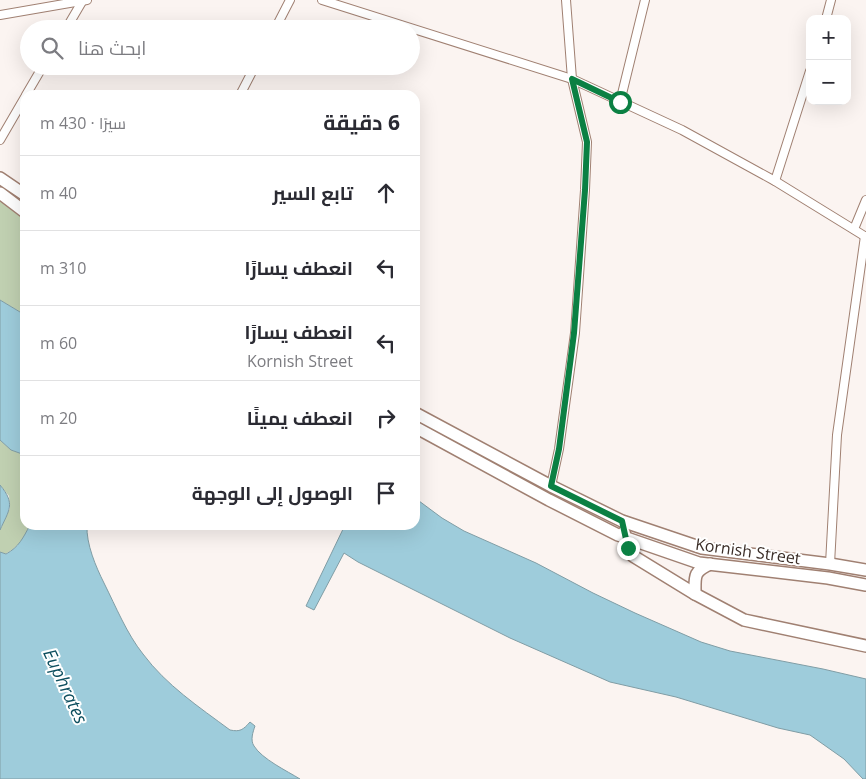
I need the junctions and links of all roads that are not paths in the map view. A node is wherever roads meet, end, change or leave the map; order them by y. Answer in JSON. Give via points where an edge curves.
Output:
{"nodes":[{"id":1,"x":83,"y":0,"type":"edge"},
{"id":2,"x":87,"y":0,"type":"edge"},
{"id":3,"x":290,"y":0,"type":"edge"},
{"id":4,"x":322,"y":0,"type":"edge"},
{"id":5,"x":566,"y":0,"type":"edge"},
{"id":6,"x":645,"y":0,"type":"edge"},
{"id":7,"x":831,"y":0,"type":"edge"},
{"id":8,"x":0,"y":15,"type":"edge"},
{"id":9,"x":827,"y":15,"type":"edge"},
{"id":10,"x":71,"y":20,"type":"edge"},
{"id":11,"x":280,"y":20,"type":"edge"},
{"id":12,"x":385,"y":20,"type":"edge"},
{"id":13,"x":420,"y":31,"type":"edge"},
{"id":14,"x":38,"y":75,"type":"edge"},
{"id":15,"x":250,"y":75,"type":"edge"},
{"id":16,"x":572,"y":79,"type":"junction"},
{"id":17,"x":806,"y":84,"type":"edge"},
{"id":18,"x":29,"y":90,"type":"edge"},
{"id":19,"x":243,"y":90,"type":"edge"},
{"id":20,"x":620,"y":102,"type":"junction"},
{"id":21,"x":20,"y":106,"type":"edge"},
{"id":22,"x":0,"y":140,"type":"edge"},
{"id":23,"x":0,"y":178,"type":"edge"},
{"id":24,"x":775,"y":181,"type":"junction"},
{"id":25,"x":20,"y":192,"type":"edge"},
{"id":26,"x":0,"y":193,"type":"edge"},
{"id":27,"x":866,"y":200,"type":"edge"},
{"id":28,"x":20,"y":208,"type":"edge"},
{"id":29,"x":854,"y":229,"type":"junction"},
{"id":30,"x":865,"y":236,"type":"edge"},
{"id":31,"x":420,"y":417,"type":"edge"},
{"id":32,"x":420,"y":430,"type":"edge"},
{"id":33,"x":551,"y":486,"type":"junction"},
{"id":34,"x":622,"y":521,"type":"junction"},
{"id":35,"x":624,"y":537,"type":"junction"},
{"id":36,"x":710,"y":564,"type":"junction"},
{"id":37,"x":830,"y":564,"type":"junction"},
{"id":38,"x":866,"y":570,"type":"edge"},
{"id":39,"x":866,"y":585,"type":"edge"},
{"id":40,"x":695,"y":594,"type":"junction"},
{"id":41,"x":866,"y":646,"type":"edge"}],
"edges":[{"from":1,"to":2,"type":"street"},
{"from":1,"to":8,"type":"street"},
{"from":1,"to":10,"type":"street"},
{"from":3,"to":11,"type":"street"},
{"from":4,"to":12,"type":"street"},
{"from":5,"to":16,"type":"street"},
{"from":6,"to":20,"type":"street"},
{"from":7,"to":9,"type":"street"},
{"from":13,"to":16,"type":"street"},
{"from":14,"to":18,"type":"street"},
{"from":15,"to":19,"type":"street"},
{"from":16,"to":20,"type":"street"},
{"from":16,"to":33,"type":"street","via":[[587,142],[585,190],[574,333]]},
{"from":17,"to":24,"type":"street"},
{"from":20,"to":24,"type":"street","via":[[682,130]]},
{"from":21,"to":22,"type":"street"},
{"from":23,"to":25,"type":"main road"},
{"from":24,"to":29,"type":"street"},
{"from":26,"to":28,"type":"main road"},
{"from":27,"to":29,"type":"street"},
{"from":29,"to":30,"type":"street"},
{"from":30,"to":37,"type":"street","via":[[837,435]]},
{"from":31,"to":33,"type":"main road","name":"Kornish Street"},
{"from":32,"to":35,"type":"main road","name":"Kornish Street"},
{"from":33,"to":34,"type":"main road","name":"Kornish Street"},
{"from":34,"to":35,"type":"main road"},
{"from":34,"to":37,"type":"main road","name":"Kornish Street","via":[[702,548]]},
{"from":35,"to":36,"type":"main road","name":"Kornish Street"},
{"from":35,"to":40,"type":"main road","via":[[633,556]]},
{"from":36,"to":39,"type":"main road","name":"Kornish Street"},
{"from":36,"to":40,"type":"main road","via":[[699,569]]},
{"from":37,"to":38,"type":"main road","name":"Kornish Street"},
{"from":40,"to":41,"type":"main road","via":[[744,620]]}]}
